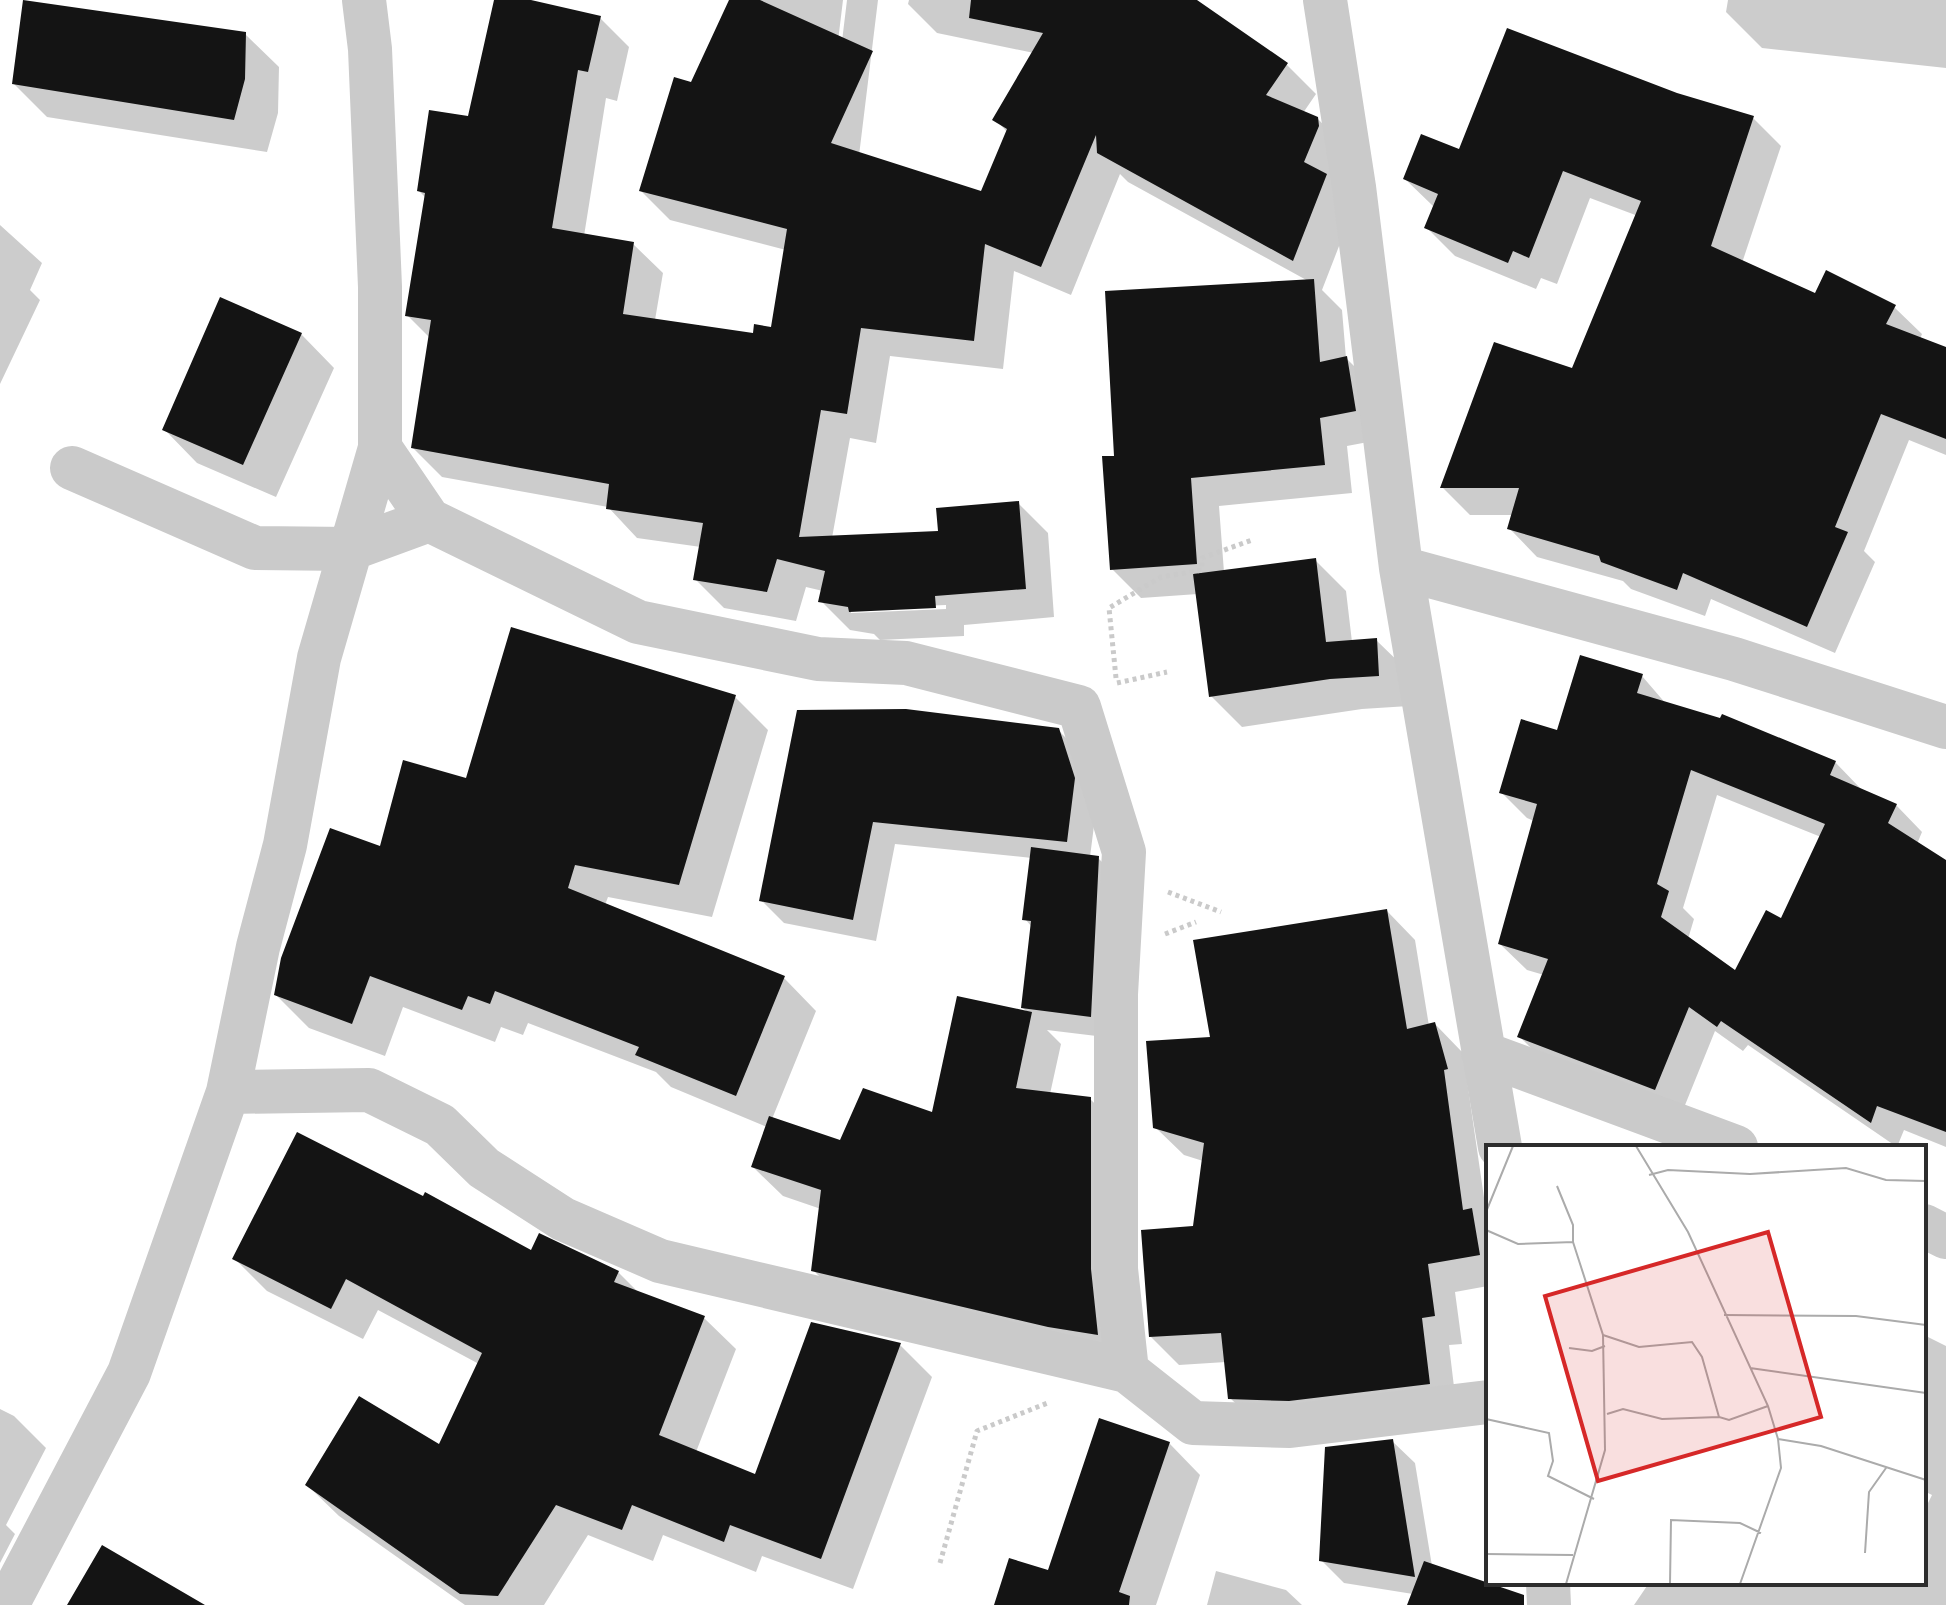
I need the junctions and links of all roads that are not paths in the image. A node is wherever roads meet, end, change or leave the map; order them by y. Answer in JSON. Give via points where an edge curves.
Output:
{"nodes":[{"id":1,"x":364,"y":0,"type":"edge"},
{"id":2,"x":1325,"y":0,"type":"edge"},
{"id":3,"x":380,"y":448,"type":"junction"},
{"id":4,"x":72,"y":468,"type":"dead end"},
{"id":5,"x":429,"y":520,"type":"junction"},
{"id":6,"x":350,"y":549,"type":"junction"},
{"id":7,"x":1401,"y":568,"type":"junction"},
{"id":8,"x":1946,"y":727,"type":"edge"},
{"id":9,"x":1483,"y":1053,"type":"junction"},
{"id":10,"x":228,"y":1092,"type":"junction"},
{"id":11,"x":1500,"y":1145,"type":"edge"},
{"id":12,"x":1731,"y":1145,"type":"edge"},
{"id":13,"x":1926,"y":1227,"type":"edge"},
{"id":14,"x":1946,"y":1237,"type":"edge"},
{"id":15,"x":1127,"y":1371,"type":"junction"},
{"id":16,"x":1486,"y":1402,"type":"edge"},
{"id":17,"x":1548,"y":1585,"type":"edge"},
{"id":18,"x":7,"y":1605,"type":"edge"},
{"id":19,"x":1549,"y":1605,"type":"edge"}],
"edges":[{"from":1,"to":3,"type":"street","via":[[380,287]]},
{"from":2,"to":7,"type":"street"},
{"from":3,"to":5,"type":"street"},
{"from":3,"to":6,"type":"street"},
{"from":4,"to":6,"type":"street","via":[[255,548]]},
{"from":5,"to":6,"type":"street"},
{"from":5,"to":15,"type":"street","via":[[638,622],[818,659],[906,663],[1079,707],[1124,852],[1116,994],[1116,1269]]},
{"from":6,"to":10,"type":"street","via":[[319,658],[285,845]]},
{"from":7,"to":8,"type":"street","via":[[1734,659]]},
{"from":7,"to":9,"type":"street"},
{"from":9,"to":11,"type":"street"},
{"from":9,"to":12,"type":"street"},
{"from":10,"to":15,"type":"street","via":[[369,1090],[440,1125],[484,1168],[563,1219],[660,1261]]},
{"from":10,"to":18,"type":"street","via":[[129,1373]]},
{"from":13,"to":14,"type":"street"},
{"from":15,"to":16,"type":"street","via":[[1193,1423],[1290,1426]]},
{"from":17,"to":19,"type":"street"}]}
